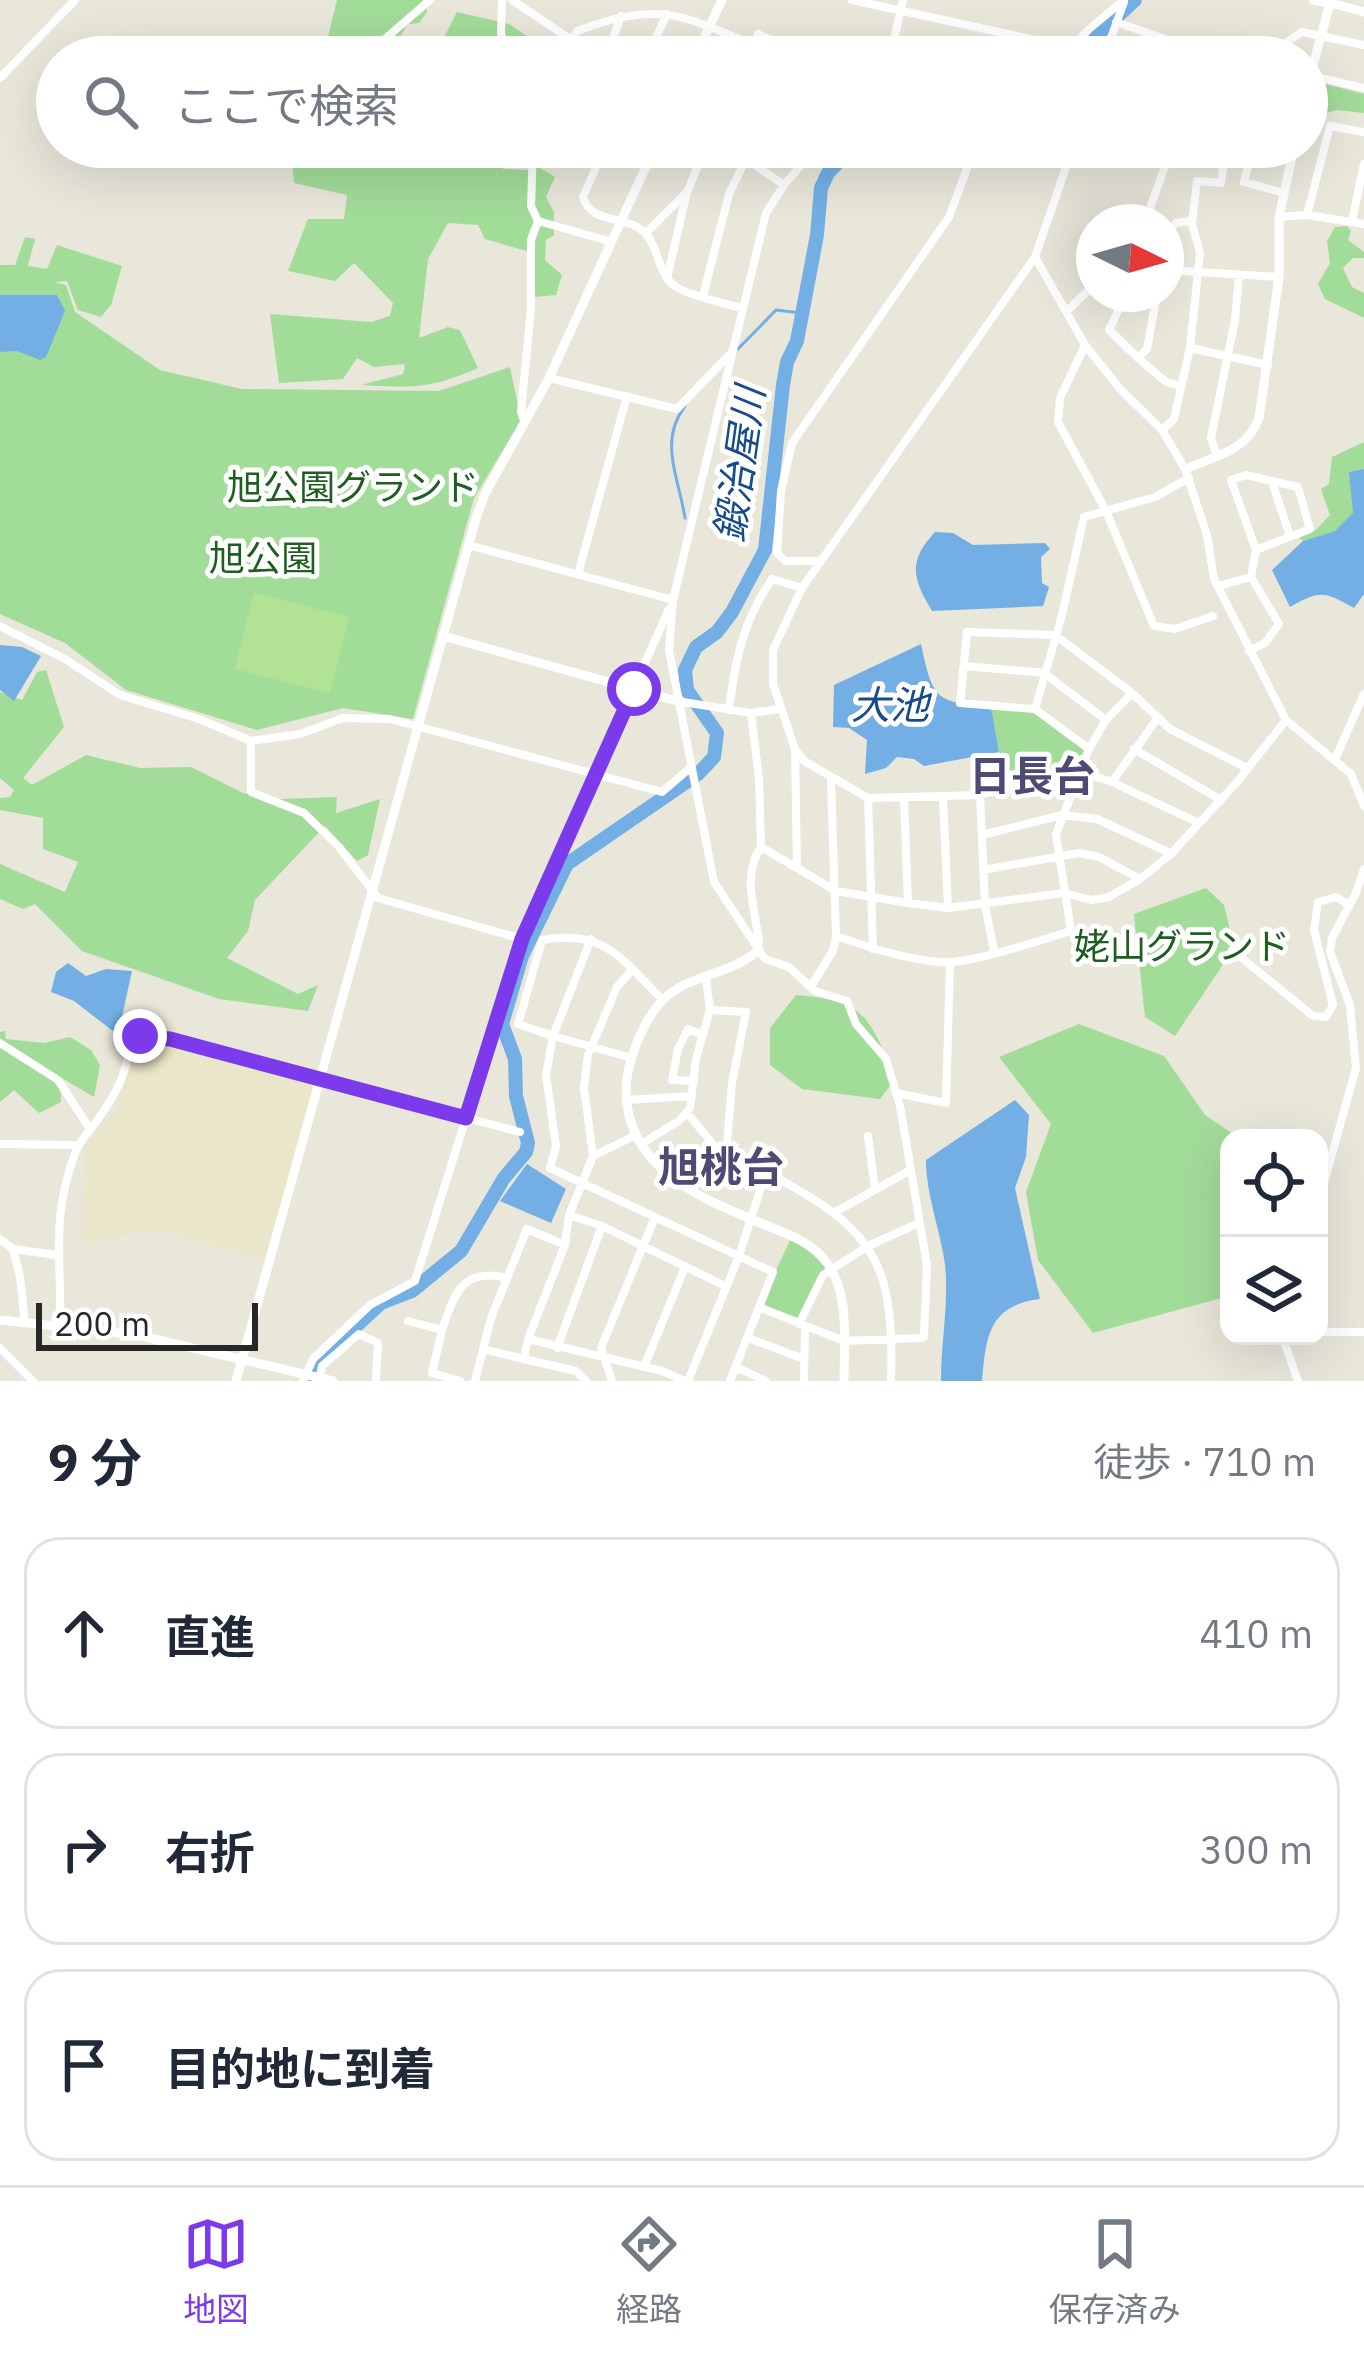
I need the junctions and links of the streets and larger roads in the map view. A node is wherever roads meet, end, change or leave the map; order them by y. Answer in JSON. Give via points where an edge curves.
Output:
{"nodes":[{"id":1,"x":76,"y":0,"type":"edge"},
{"id":2,"x":430,"y":0,"type":"edge"},
{"id":3,"x":502,"y":0,"type":"edge"},
{"id":4,"x":512,"y":0,"type":"edge"},
{"id":5,"x":722,"y":0,"type":"edge"},
{"id":6,"x":853,"y":0,"type":"edge"},
{"id":7,"x":1313,"y":0,"type":"edge"},
{"id":8,"x":1124,"y":2,"type":"edge"},
{"id":9,"x":1332,"y":2,"type":"edge"},
{"id":10,"x":902,"y":5,"type":"edge"},
{"id":11,"x":1364,"y":12,"type":"edge"},
{"id":12,"x":667,"y":14,"type":"junction"},
{"id":13,"x":621,"y":15,"type":"junction"},
{"id":14,"x":1116,"y":22,"type":"junction"},
{"id":15,"x":711,"y":26,"type":"junction"},
{"id":16,"x":41,"y":36,"type":"edge"},
{"id":17,"x":388,"y":36,"type":"edge"},
{"id":18,"x":502,"y":36,"type":"edge"},
{"id":19,"x":566,"y":36,"type":"edge"},
{"id":20,"x":573,"y":36,"type":"edge"},
{"id":21,"x":611,"y":36,"type":"edge"},
{"id":22,"x":657,"y":36,"type":"edge"},
{"id":23,"x":706,"y":36,"type":"edge"},
{"id":24,"x":733,"y":36,"type":"edge"},
{"id":25,"x":895,"y":36,"type":"edge"},
{"id":26,"x":1011,"y":36,"type":"edge"},
{"id":27,"x":1086,"y":36,"type":"edge"},
{"id":28,"x":1111,"y":36,"type":"edge"},
{"id":29,"x":1153,"y":36,"type":"edge"},
{"id":30,"x":1296,"y":36,"type":"edge"},
{"id":31,"x":1320,"y":36,"type":"joint"},
{"id":32,"x":1328,"y":38,"type":"edge"},
{"id":33,"x":36,"y":41,"type":"edge"},
{"id":34,"x":1364,"y":45,"type":"edge"},
{"id":35,"x":0,"y":78,"type":"edge"},
{"id":36,"x":1328,"y":80,"type":"edge"},
{"id":37,"x":1364,"y":88,"type":"edge"},
{"id":38,"x":1364,"y":132,"type":"edge"},
{"id":39,"x":1328,"y":134,"type":"edge"},
{"id":40,"x":1364,"y":164,"type":"edge"},
{"id":41,"x":532,"y":168,"type":"edge"},
{"id":42,"x":595,"y":168,"type":"edge"},
{"id":43,"x":647,"y":168,"type":"edge"},
{"id":44,"x":697,"y":168,"type":"edge"},
{"id":45,"x":742,"y":168,"type":"edge"},
{"id":46,"x":760,"y":168,"type":"edge"},
{"id":47,"x":798,"y":168,"type":"edge"},
{"id":48,"x":968,"y":168,"type":"edge"},
{"id":49,"x":1065,"y":168,"type":"edge"},
{"id":50,"x":1164,"y":168,"type":"edge"},
{"id":51,"x":1223,"y":168,"type":"edge"},
{"id":52,"x":1247,"y":168,"type":"edge"},
{"id":53,"x":1289,"y":168,"type":"edge"},
{"id":54,"x":1319,"y":168,"type":"edge"},
{"id":55,"x":784,"y":184,"type":"junction"},
{"id":56,"x":687,"y":192,"type":"junction"},
{"id":57,"x":1283,"y":193,"type":"junction"},
{"id":58,"x":1151,"y":204,"type":"edge"},
{"id":59,"x":1307,"y":215,"type":"junction"},
{"id":60,"x":1279,"y":217,"type":"junction"},
{"id":61,"x":623,"y":220,"type":"junction"},
{"id":62,"x":538,"y":221,"type":"junction"},
{"id":63,"x":1192,"y":221,"type":"junction"},
{"id":64,"x":1352,"y":221,"type":"junction"},
{"id":65,"x":1184,"y":222,"type":"edge"},
{"id":66,"x":1364,"y":224,"type":"edge"},
{"id":67,"x":646,"y":233,"type":"junction"},
{"id":68,"x":612,"y":242,"type":"junction"},
{"id":69,"x":1035,"y":257,"type":"junction"},
{"id":70,"x":1184,"y":271,"type":"edge"},
{"id":71,"x":1198,"y":272,"type":"junction"},
{"id":72,"x":1239,"y":274,"type":"junction"},
{"id":73,"x":1279,"y":278,"type":"junction"},
{"id":74,"x":667,"y":279,"type":"junction"},
{"id":75,"x":703,"y":296,"type":"junction"},
{"id":76,"x":1076,"y":302,"type":"edge"},
{"id":77,"x":741,"y":308,"type":"junction"},
{"id":78,"x":1067,"y":311,"type":"junction"},
{"id":79,"x":1118,"y":312,"type":"edge"},
{"id":80,"x":1154,"y":312,"type":"edge"},
{"id":81,"x":1084,"y":345,"type":"junction"},
{"id":82,"x":1190,"y":348,"type":"junction"},
{"id":83,"x":730,"y":354,"type":"junction"},
{"id":84,"x":1229,"y":356,"type":"junction"},
{"id":85,"x":1138,"y":358,"type":"junction"},
{"id":86,"x":1268,"y":364,"type":"junction"},
{"id":87,"x":549,"y":378,"type":"junction"},
{"id":88,"x":1181,"y":386,"type":"junction"},
{"id":89,"x":627,"y":397,"type":"junction"},
{"id":90,"x":526,"y":424,"type":"junction"},
{"id":91,"x":1162,"y":430,"type":"junction"},
{"id":92,"x":1217,"y":456,"type":"junction"},
{"id":93,"x":1187,"y":474,"type":"junction"},
{"id":94,"x":1271,"y":481,"type":"junction"},
{"id":95,"x":1106,"y":511,"type":"junction"},
{"id":96,"x":1290,"y":536,"type":"junction"},
{"id":97,"x":468,"y":545,"type":"junction"},
{"id":98,"x":1256,"y":550,"type":"junction"},
{"id":99,"x":819,"y":561,"type":"junction"},
{"id":100,"x":578,"y":574,"type":"junction"},
{"id":101,"x":1251,"y":577,"type":"junction"},
{"id":102,"x":1217,"y":586,"type":"junction"},
{"id":103,"x":802,"y":589,"type":"junction"},
{"id":104,"x":673,"y":600,"type":"junction"},
{"id":105,"x":1214,"y":616,"type":"dead end"},
{"id":106,"x":0,"y":626,"type":"edge"},
{"id":107,"x":1055,"y":635,"type":"junction"},
{"id":108,"x":443,"y":636,"type":"junction"},
{"id":109,"x":1249,"y":651,"type":"junction"},
{"id":110,"x":964,"y":667,"type":"junction"},
{"id":111,"x":1044,"y":673,"type":"junction"},
{"id":112,"x":634,"y":689,"type":"junction"},
{"id":113,"x":1132,"y":693,"type":"junction"},
{"id":114,"x":1364,"y":694,"type":"edge"},
{"id":115,"x":677,"y":701,"type":"junction"},
{"id":116,"x":779,"y":709,"type":"junction"},
{"id":117,"x":1035,"y":709,"type":"junction"},
{"id":118,"x":729,"y":710,"type":"junction"},
{"id":119,"x":751,"y":713,"type":"junction"},
{"id":120,"x":1157,"y":718,"type":"junction"},
{"id":121,"x":1106,"y":720,"type":"junction"},
{"id":122,"x":1286,"y":720,"type":"junction"},
{"id":123,"x":418,"y":726,"type":"junction"},
{"id":124,"x":251,"y":741,"type":"junction"},
{"id":125,"x":795,"y":749,"type":"junction"},
{"id":126,"x":1088,"y":749,"type":"junction"},
{"id":127,"x":1134,"y":749,"type":"junction"},
{"id":128,"x":1335,"y":759,"type":"junction"},
{"id":129,"x":690,"y":768,"type":"junction"},
{"id":130,"x":1246,"y":768,"type":"junction"},
{"id":131,"x":1081,"y":772,"type":"junction"},
{"id":132,"x":596,"y":775,"type":"junction"},
{"id":133,"x":830,"y":778,"type":"junction"},
{"id":134,"x":1112,"y":782,"type":"junction"},
{"id":135,"x":1362,"y":794,"type":"edge"},
{"id":136,"x":980,"y":796,"type":"junction"},
{"id":137,"x":943,"y":797,"type":"junction"},
{"id":138,"x":868,"y":798,"type":"junction"},
{"id":139,"x":904,"y":798,"type":"junction"},
{"id":140,"x":1221,"y":800,"type":"junction"},
{"id":141,"x":1364,"y":806,"type":"edge"},
{"id":142,"x":1062,"y":815,"type":"junction"},
{"id":143,"x":1199,"y":823,"type":"junction"},
{"id":144,"x":982,"y":835,"type":"junction"},
{"id":145,"x":761,"y":847,"type":"junction"},
{"id":146,"x":1171,"y":854,"type":"junction"},
{"id":147,"x":1058,"y":855,"type":"junction"},
{"id":148,"x":797,"y":867,"type":"junction"},
{"id":149,"x":1364,"y":869,"type":"edge"},
{"id":150,"x":983,"y":870,"type":"junction"},
{"id":151,"x":1140,"y":879,"type":"junction"},
{"id":152,"x":836,"y":891,"type":"junction"},
{"id":153,"x":1064,"y":893,"type":"junction"},
{"id":154,"x":371,"y":894,"type":"junction"},
{"id":155,"x":872,"y":896,"type":"junction"},
{"id":156,"x":908,"y":903,"type":"junction"},
{"id":157,"x":1349,"y":904,"type":"junction"},
{"id":158,"x":986,"y":905,"type":"junction"},
{"id":159,"x":948,"y":908,"type":"junction"},
{"id":160,"x":836,"y":936,"type":"junction"},
{"id":161,"x":522,"y":939,"type":"junction"},
{"id":162,"x":591,"y":939,"type":"junction"},
{"id":163,"x":873,"y":949,"type":"junction"},
{"id":164,"x":759,"y":950,"type":"junction"},
{"id":165,"x":1232,"y":950,"type":"dead end"},
{"id":166,"x":994,"y":951,"type":"junction"},
{"id":167,"x":950,"y":962,"type":"junction"},
{"id":168,"x":632,"y":970,"type":"junction"},
{"id":169,"x":706,"y":978,"type":"junction"},
{"id":170,"x":811,"y":987,"type":"junction"},
{"id":171,"x":663,"y":1000,"type":"junction"},
{"id":172,"x":710,"y":1010,"type":"junction"},
{"id":173,"x":703,"y":1035,"type":"junction"},
{"id":174,"x":553,"y":1036,"type":"junction"},
{"id":175,"x":0,"y":1043,"type":"edge"},
{"id":176,"x":592,"y":1047,"type":"junction"},
{"id":177,"x":632,"y":1058,"type":"junction"},
{"id":178,"x":320,"y":1079,"type":"junction"},
{"id":179,"x":694,"y":1081,"type":"junction"},
{"id":180,"x":1352,"y":1084,"type":"junction"},
{"id":181,"x":1364,"y":1088,"type":"edge"},
{"id":182,"x":896,"y":1093,"type":"junction"},
{"id":183,"x":692,"y":1096,"type":"junction"},
{"id":184,"x":626,"y":1100,"type":"junction"},
{"id":185,"x":687,"y":1113,"type":"junction"},
{"id":186,"x":466,"y":1118,"type":"junction"},
{"id":187,"x":90,"y":1130,"type":"junction"},
{"id":188,"x":520,"y":1132,"type":"dead end"},
{"id":189,"x":868,"y":1136,"type":"dead end"},
{"id":190,"x":638,"y":1139,"type":"junction"},
{"id":191,"x":0,"y":1144,"type":"edge"},
{"id":192,"x":76,"y":1145,"type":"junction"},
{"id":193,"x":726,"y":1154,"type":"junction"},
{"id":194,"x":593,"y":1156,"type":"junction"},
{"id":195,"x":1328,"y":1169,"type":"edge"},
{"id":196,"x":909,"y":1171,"type":"junction"},
{"id":197,"x":766,"y":1172,"type":"junction"},
{"id":198,"x":584,"y":1182,"type":"junction"},
{"id":199,"x":874,"y":1190,"type":"junction"},
{"id":200,"x":836,"y":1212,"type":"junction"},
{"id":201,"x":569,"y":1215,"type":"junction"},
{"id":202,"x":655,"y":1217,"type":"junction"},
{"id":203,"x":751,"y":1217,"type":"junction"},
{"id":204,"x":919,"y":1222,"type":"junction"},
{"id":205,"x":602,"y":1226,"type":"junction"},
{"id":206,"x":0,"y":1239,"type":"edge"},
{"id":207,"x":565,"y":1245,"type":"junction"},
{"id":208,"x":868,"y":1246,"type":"junction"},
{"id":209,"x":642,"y":1247,"type":"junction"},
{"id":210,"x":13,"y":1249,"type":"junction"},
{"id":211,"x":56,"y":1255,"type":"junction"},
{"id":212,"x":739,"y":1256,"type":"junction"},
{"id":213,"x":685,"y":1267,"type":"junction"},
{"id":214,"x":832,"y":1270,"type":"junction"},
{"id":215,"x":507,"y":1278,"type":"junction"},
{"id":216,"x":725,"y":1286,"type":"junction"},
{"id":217,"x":759,"y":1307,"type":"junction"},
{"id":218,"x":0,"y":1320,"type":"edge"},
{"id":219,"x":407,"y":1321,"type":"dead end"},
{"id":220,"x":25,"y":1323,"type":"junction"},
{"id":221,"x":60,"y":1326,"type":"junction"},
{"id":222,"x":802,"y":1326,"type":"junction"},
{"id":223,"x":442,"y":1330,"type":"junction"},
{"id":224,"x":1328,"y":1332,"type":"edge"},
{"id":225,"x":1364,"y":1332,"type":"edge"},
{"id":226,"x":748,"y":1338,"type":"junction"},
{"id":227,"x":528,"y":1339,"type":"junction"},
{"id":228,"x":891,"y":1340,"type":"junction"},
{"id":229,"x":844,"y":1341,"type":"junction"},
{"id":230,"x":1285,"y":1345,"type":"edge"},
{"id":231,"x":0,"y":1348,"type":"edge"},
{"id":232,"x":557,"y":1348,"type":"junction"},
{"id":233,"x":483,"y":1349,"type":"junction"},
{"id":234,"x":603,"y":1357,"type":"junction"},
{"id":235,"x":524,"y":1359,"type":"junction"},
{"id":236,"x":804,"y":1359,"type":"junction"},
{"id":237,"x":241,"y":1360,"type":"junction"},
{"id":238,"x":644,"y":1366,"type":"junction"},
{"id":239,"x":736,"y":1367,"type":"junction"},
{"id":240,"x":22,"y":1370,"type":"junction"},
{"id":241,"x":661,"y":1376,"type":"edge"},
{"id":242,"x":312,"y":1378,"type":"edge"},
{"id":243,"x":19,"y":1381,"type":"edge"},
{"id":244,"x":33,"y":1381,"type":"edge"},
{"id":245,"x":236,"y":1381,"type":"edge"},
{"id":246,"x":333,"y":1381,"type":"edge"},
{"id":247,"x":376,"y":1381,"type":"edge"},
{"id":248,"x":460,"y":1381,"type":"edge"},
{"id":249,"x":475,"y":1381,"type":"edge"},
{"id":250,"x":586,"y":1381,"type":"edge"},
{"id":251,"x":613,"y":1381,"type":"edge"},
{"id":252,"x":686,"y":1381,"type":"edge"},
{"id":253,"x":730,"y":1381,"type":"edge"},
{"id":254,"x":766,"y":1381,"type":"edge"},
{"id":255,"x":804,"y":1381,"type":"edge"},
{"id":256,"x":844,"y":1381,"type":"edge"},
{"id":257,"x":891,"y":1381,"type":"edge"},
{"id":258,"x":1298,"y":1381,"type":"edge"}],
"edges":[{"from":1,"to":16,"type":"street"},
{"from":2,"to":17,"type":"street"},
{"from":3,"to":18,"type":"street"},
{"from":4,"to":19,"type":"street"},
{"from":5,"to":15,"type":"street"},
{"from":6,"to":10,"type":"street"},
{"from":7,"to":9,"type":"street"},
{"from":8,"to":14,"type":"street"},
{"from":8,"to":27,"type":"street"},
{"from":9,"to":11,"type":"street"},
{"from":9,"to":31,"type":"street"},
{"from":10,"to":25,"type":"street"},
{"from":10,"to":26,"type":"street"},
{"from":12,"to":13,"type":"street"},
{"from":12,"to":15,"type":"street"},
{"from":12,"to":22,"type":"street"},
{"from":13,"to":20,"type":"street"},
{"from":13,"to":21,"type":"street"},
{"from":14,"to":28,"type":"street"},
{"from":14,"to":29,"type":"street"},
{"from":15,"to":23,"type":"street"},
{"from":15,"to":24,"type":"street"},
{"from":30,"to":31,"type":"street"},
{"from":32,"to":34,"type":"street"},
{"from":33,"to":35,"type":"street"},
{"from":36,"to":37,"type":"street"},
{"from":38,"to":39,"type":"street","via":[[1330,126]]},
{"from":40,"to":64,"type":"street"},
{"from":41,"to":62,"type":"street"},
{"from":42,"to":61,"type":"street","via":[[586,208]]},
{"from":43,"to":61,"type":"street"},
{"from":44,"to":56,"type":"street"},
{"from":45,"to":75,"type":"street"},
{"from":46,"to":55,"type":"street"},
{"from":47,"to":55,"type":"street"},
{"from":48,"to":99,"type":"street","via":[[949,217],[792,442],[777,553],[785,561]]},
{"from":49,"to":69,"type":"street"},
{"from":50,"to":58,"type":"street"},
{"from":51,"to":63,"type":"street","via":[[1221,183],[1197,181]]},
{"from":52,"to":57,"type":"street","via":[[1244,182]]},
{"from":53,"to":57,"type":"street"},
{"from":54,"to":59,"type":"street"},
{"from":55,"to":77,"type":"street","via":[[766,213]]},
{"from":56,"to":67,"type":"street"},
{"from":56,"to":74,"type":"street"},
{"from":57,"to":60,"type":"street"},
{"from":59,"to":60,"type":"street"},
{"from":59,"to":64,"type":"street"},
{"from":60,"to":73,"type":"street"},
{"from":61,"to":67,"type":"street"},
{"from":61,"to":68,"type":"street"},
{"from":62,"to":68,"type":"street"},
{"from":62,"to":90,"type":"street"},
{"from":63,"to":65,"type":"street"},
{"from":63,"to":71,"type":"street"},
{"from":64,"to":66,"type":"street"},
{"from":67,"to":74,"type":"street"},
{"from":68,"to":87,"type":"street"},
{"from":69,"to":78,"type":"street"},
{"from":69,"to":99,"type":"street"},
{"from":70,"to":71,"type":"street"},
{"from":71,"to":72,"type":"street"},
{"from":71,"to":82,"type":"street"},
{"from":72,"to":73,"type":"street"},
{"from":72,"to":84,"type":"street"},
{"from":73,"to":86,"type":"street"},
{"from":74,"to":75,"type":"street"},
{"from":75,"to":77,"type":"street"},
{"from":76,"to":78,"type":"street"},
{"from":77,"to":83,"type":"street"},
{"from":78,"to":81,"type":"street"},
{"from":79,"to":85,"type":"street","via":[[1109,330]]},
{"from":80,"to":85,"type":"street"},
{"from":81,"to":91,"type":"street"},
{"from":81,"to":95,"type":"street","via":[[1058,422]]},
{"from":82,"to":84,"type":"street"},
{"from":82,"to":88,"type":"street"},
{"from":83,"to":89,"type":"street","via":[[677,410]]},
{"from":83,"to":104,"type":"street"},
{"from":84,"to":86,"type":"street"},
{"from":84,"to":92,"type":"street","via":[[1211,438]]},
{"from":85,"to":88,"type":"street"},
{"from":86,"to":92,"type":"street","via":[[1253,434]]},
{"from":87,"to":89,"type":"street"},
{"from":87,"to":90,"type":"street"},
{"from":88,"to":91,"type":"street","via":[[1174,419]]},
{"from":89,"to":100,"type":"street"},
{"from":90,"to":97,"type":"street","via":[[485,494]]},
{"from":91,"to":93,"type":"street"},
{"from":92,"to":93,"type":"street"},
{"from":93,"to":95,"type":"street","via":[[1155,497]]},
{"from":93,"to":102,"type":"street"},
{"from":94,"to":96,"type":"street"},
{"from":94,"to":96,"type":"street","via":[[1298,487],[1310,529]]},
{"from":94,"to":98,"type":"street","via":[[1231,480]]},
{"from":95,"to":105,"type":"street","via":[[1154,626]]},
{"from":95,"to":107,"type":"street","via":[[1084,517]]},
{"from":96,"to":98,"type":"street"},
{"from":97,"to":100,"type":"street"},
{"from":97,"to":108,"type":"street"},
{"from":98,"to":101,"type":"street"},
{"from":99,"to":103,"type":"street"},
{"from":100,"to":104,"type":"street"},
{"from":101,"to":102,"type":"street"},
{"from":101,"to":109,"type":"street","via":[[1280,625]]},
{"from":102,"to":109,"type":"street"},
{"from":103,"to":116,"type":"street","via":[[773,650]]},
{"from":103,"to":118,"type":"street","via":[[772,579],[758,599],[736,652]]},
{"from":104,"to":112,"type":"street"},
{"from":104,"to":115,"type":"street"},
{"from":106,"to":124,"type":"street","via":[[120,695]]},
{"from":107,"to":110,"type":"street","via":[[967,632]]},
{"from":107,"to":111,"type":"street"},
{"from":107,"to":113,"type":"street"},
{"from":108,"to":112,"type":"street"},
{"from":108,"to":123,"type":"street"},
{"from":109,"to":122,"type":"street"},
{"from":110,"to":111,"type":"street"},
{"from":110,"to":117,"type":"street","via":[[960,704]]},
{"from":111,"to":117,"type":"street"},
{"from":111,"to":121,"type":"street"},
{"from":112,"to":115,"type":"street"},
{"from":112,"to":132,"type":"street"},
{"from":113,"to":120,"type":"street"},
{"from":113,"to":121,"type":"street"},
{"from":114,"to":128,"type":"street"},
{"from":115,"to":118,"type":"street"},
{"from":115,"to":129,"type":"street"},
{"from":116,"to":119,"type":"street"},
{"from":116,"to":125,"type":"street"},
{"from":117,"to":126,"type":"street"},
{"from":118,"to":119,"type":"street"},
{"from":119,"to":145,"type":"street"},
{"from":120,"to":127,"type":"street"},
{"from":120,"to":130,"type":"street"},
{"from":121,"to":126,"type":"street"},
{"from":122,"to":128,"type":"street"},
{"from":122,"to":130,"type":"street"},
{"from":123,"to":124,"type":"street","via":[[343,718]]},
{"from":123,"to":132,"type":"street"},
{"from":123,"to":154,"type":"street"},
{"from":124,"to":154,"type":"street","via":[[251,792],[304,813]]},
{"from":125,"to":133,"type":"street"},
{"from":125,"to":148,"type":"street"},
{"from":126,"to":131,"type":"street"},
{"from":127,"to":134,"type":"street"},
{"from":127,"to":140,"type":"street"},
{"from":128,"to":135,"type":"street"},
{"from":129,"to":132,"type":"street","via":[[662,792]]},
{"from":129,"to":164,"type":"street","via":[[714,882]]},
{"from":130,"to":140,"type":"street"},
{"from":131,"to":134,"type":"street"},
{"from":131,"to":136,"type":"street"},
{"from":131,"to":142,"type":"street"},
{"from":132,"to":161,"type":"street"},
{"from":133,"to":138,"type":"street"},
{"from":133,"to":152,"type":"street"},
{"from":134,"to":143,"type":"street"},
{"from":135,"to":141,"type":"street"},
{"from":136,"to":137,"type":"street"},
{"from":136,"to":144,"type":"street"},
{"from":137,"to":139,"type":"street"},
{"from":137,"to":159,"type":"street"},
{"from":138,"to":139,"type":"street"},
{"from":138,"to":155,"type":"street"},
{"from":139,"to":156,"type":"street"},
{"from":140,"to":143,"type":"street"},
{"from":142,"to":144,"type":"street"},
{"from":142,"to":146,"type":"street","via":[[1097,819]]},
{"from":142,"to":147,"type":"street"},
{"from":143,"to":146,"type":"street"},
{"from":144,"to":150,"type":"street"},
{"from":145,"to":148,"type":"street"},
{"from":145,"to":164,"type":"street","via":[[749,902]]},
{"from":146,"to":151,"type":"street"},
{"from":147,"to":150,"type":"street"},
{"from":147,"to":151,"type":"street","via":[[1099,857]]},
{"from":147,"to":153,"type":"street"},
{"from":148,"to":152,"type":"street"},
{"from":149,"to":157,"type":"street"},
{"from":150,"to":158,"type":"street"},
{"from":151,"to":153,"type":"street","via":[[1109,897]]},
{"from":152,"to":155,"type":"street"},
{"from":152,"to":160,"type":"street"},
{"from":153,"to":158,"type":"street"},
{"from":153,"to":166,"type":"street","via":[[1071,931]]},
{"from":154,"to":161,"type":"street"},
{"from":154,"to":178,"type":"street"},
{"from":155,"to":156,"type":"street"},
{"from":155,"to":163,"type":"street"},
{"from":156,"to":159,"type":"street"},
{"from":157,"to":165,"type":"street","via":[[1336,897],[1318,902],[1314,930],[1333,1005],[1326,1017],[1313,1016]]},
{"from":157,"to":180,"type":"street","via":[[1330,952],[1356,1036]]},
{"from":158,"to":159,"type":"street"},
{"from":158,"to":166,"type":"street"},
{"from":160,"to":163,"type":"street"},
{"from":160,"to":170,"type":"street"},
{"from":161,"to":186,"type":"street"},
{"from":162,"to":168,"type":"street"},
{"from":162,"to":174,"type":"street"},
{"from":162,"to":174,"type":"street","via":[[542,940],[518,1024]]},
{"from":163,"to":167,"type":"street"},
{"from":164,"to":169,"type":"street"},
{"from":164,"to":170,"type":"street"},
{"from":166,"to":167,"type":"street"},
{"from":167,"to":182,"type":"street","via":[[946,1103]]},
{"from":168,"to":171,"type":"street"},
{"from":168,"to":176,"type":"street"},
{"from":169,"to":171,"type":"street"},
{"from":169,"to":172,"type":"street"},
{"from":170,"to":182,"type":"street","via":[[848,1001],[886,1059]]},
{"from":171,"to":177,"type":"street"},
{"from":172,"to":173,"type":"street"},
{"from":172,"to":193,"type":"street","via":[[746,1012]]},
{"from":173,"to":179,"type":"street"},
{"from":173,"to":179,"type":"street","via":[[688,1029],[677,1049],[672,1080]]},
{"from":174,"to":176,"type":"street"},
{"from":174,"to":198,"type":"street","via":[[546,1076],[556,1146],[550,1168]]},
{"from":175,"to":187,"type":"street","via":[[58,1079]]},
{"from":176,"to":177,"type":"street"},
{"from":176,"to":194,"type":"street","via":[[584,1088]]},
{"from":177,"to":184,"type":"street"},
{"from":178,"to":186,"type":"street"},
{"from":178,"to":187,"type":"street","via":[[170,1039],[131,1037],[125,1076]]},
{"from":178,"to":237,"type":"street"},
{"from":179,"to":183,"type":"street"},
{"from":180,"to":181,"type":"street"},
{"from":180,"to":195,"type":"street"},
{"from":182,"to":196,"type":"street"},
{"from":183,"to":184,"type":"street"},
{"from":183,"to":185,"type":"street"},
{"from":184,"to":190,"type":"street"},
{"from":185,"to":190,"type":"street"},
{"from":185,"to":193,"type":"street"},
{"from":186,"to":188,"type":"street"},
{"from":186,"to":242,"type":"street","via":[[415,1281],[370,1305],[313,1359]]},
{"from":187,"to":192,"type":"street"},
{"from":189,"to":199,"type":"street"},
{"from":190,"to":194,"type":"street"},
{"from":190,"to":203,"type":"street","via":[[673,1181]]},
{"from":191,"to":192,"type":"street"},
{"from":192,"to":211,"type":"street"},
{"from":193,"to":197,"type":"street"},
{"from":194,"to":198,"type":"street"},
{"from":196,"to":199,"type":"street"},
{"from":196,"to":204,"type":"street"},
{"from":197,"to":200,"type":"street"},
{"from":197,"to":203,"type":"street"},
{"from":198,"to":201,"type":"street"},
{"from":198,"to":202,"type":"street"},
{"from":199,"to":200,"type":"street"},
{"from":200,"to":208,"type":"street"},
{"from":201,"to":205,"type":"street"},
{"from":201,"to":207,"type":"street"},
{"from":202,"to":209,"type":"street"},
{"from":202,"to":212,"type":"street"},
{"from":203,"to":212,"type":"street"},
{"from":203,"to":214,"type":"street","via":[[809,1245]]},
{"from":204,"to":208,"type":"street"},
{"from":204,"to":228,"type":"street","via":[[927,1265],[924,1336]]},
{"from":205,"to":209,"type":"street"},
{"from":205,"to":232,"type":"street"},
{"from":206,"to":210,"type":"street"},
{"from":207,"to":215,"type":"street","via":[[527,1228]]},
{"from":207,"to":227,"type":"street"},
{"from":208,"to":214,"type":"street"},
{"from":208,"to":228,"type":"street"},
{"from":209,"to":213,"type":"street"},
{"from":209,"to":234,"type":"street"},
{"from":210,"to":211,"type":"street"},
{"from":210,"to":220,"type":"street"},
{"from":211,"to":221,"type":"street"},
{"from":212,"to":216,"type":"street"},
{"from":212,"to":217,"type":"street","via":[[773,1272]]},
{"from":213,"to":216,"type":"street"},
{"from":213,"to":238,"type":"street"},
{"from":214,"to":222,"type":"street"},
{"from":214,"to":229,"type":"street"},
{"from":215,"to":223,"type":"street","via":[[480,1274],[464,1284]]},
{"from":215,"to":233,"type":"street"},
{"from":216,"to":252,"type":"street"},
{"from":217,"to":222,"type":"street"},
{"from":217,"to":226,"type":"street"},
{"from":218,"to":220,"type":"street"},
{"from":219,"to":223,"type":"street"},
{"from":220,"to":221,"type":"street"},
{"from":221,"to":237,"type":"street"},
{"from":222,"to":229,"type":"street"},
{"from":222,"to":236,"type":"street"},
{"from":223,"to":248,"type":"street","via":[[432,1373]]},
{"from":224,"to":225,"type":"street"},
{"from":226,"to":236,"type":"street"},
{"from":226,"to":239,"type":"street"},
{"from":227,"to":232,"type":"street"},
{"from":227,"to":235,"type":"street"},
{"from":228,"to":229,"type":"street"},
{"from":228,"to":257,"type":"street"},
{"from":229,"to":256,"type":"street"},
{"from":230,"to":258,"type":"street"},
{"from":231,"to":240,"type":"street"},
{"from":232,"to":234,"type":"street"},
{"from":233,"to":235,"type":"street"},
{"from":233,"to":249,"type":"street"},
{"from":234,"to":238,"type":"street"},
{"from":234,"to":251,"type":"street"},
{"from":235,"to":250,"type":"street","via":[[576,1371]]},
{"from":236,"to":255,"type":"street"},
{"from":237,"to":242,"type":"street"},
{"from":237,"to":245,"type":"street"},
{"from":238,"to":241,"type":"street"},
{"from":239,"to":253,"type":"street"},
{"from":239,"to":254,"type":"street"},
{"from":240,"to":243,"type":"street"},
{"from":240,"to":244,"type":"street"},
{"from":241,"to":252,"type":"street"},
{"from":242,"to":246,"type":"street"},
{"from":242,"to":247,"type":"street","via":[[359,1334],[378,1343]]}]}
